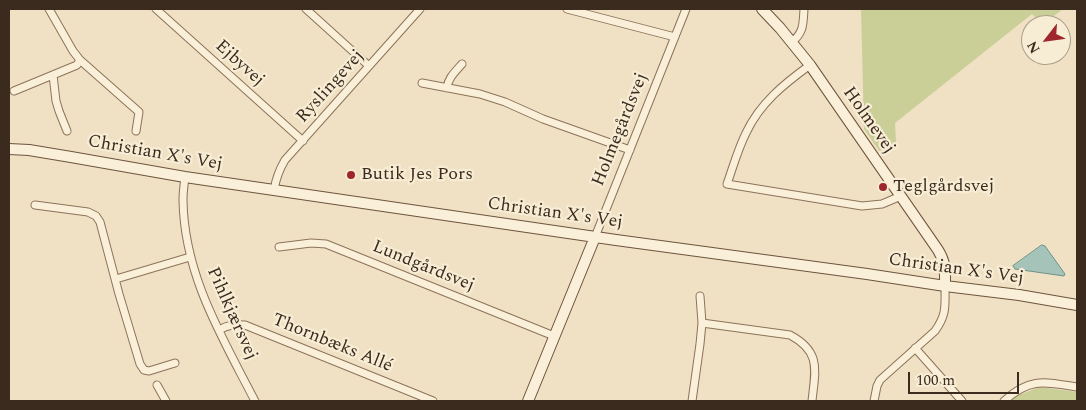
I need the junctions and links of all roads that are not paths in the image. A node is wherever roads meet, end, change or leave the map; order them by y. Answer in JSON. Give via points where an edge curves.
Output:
{"nodes":[{"id":1,"x":49,"y":9,"type":"edge"},
{"id":2,"x":156,"y":9,"type":"edge"},
{"id":3,"x":306,"y":9,"type":"edge"},
{"id":4,"x":420,"y":9,"type":"edge"},
{"id":5,"x":567,"y":9,"type":"edge"},
{"id":6,"x":686,"y":9,"type":"edge"},
{"id":7,"x":762,"y":9,"type":"edge"},
{"id":8,"x":804,"y":9,"type":"edge"},
{"id":9,"x":676,"y":37,"type":"junction"},
{"id":10,"x":792,"y":42,"type":"junction"},
{"id":11,"x":80,"y":60,"type":"junction"},
{"id":12,"x":462,"y":64,"type":"dead end"},
{"id":13,"x":810,"y":65,"type":"junction"},
{"id":14,"x":370,"y":66,"type":"junction"},
{"id":15,"x":53,"y":75,"type":"junction"},
{"id":16,"x":422,"y":83,"type":"dead end"},
{"id":17,"x":447,"y":88,"type":"junction"},
{"id":18,"x":14,"y":91,"type":"dead end"},
{"id":19,"x":67,"y":131,"type":"dead end"},
{"id":20,"x":136,"y":131,"type":"dead end"},
{"id":21,"x":302,"y":141,"type":"junction"},
{"id":22,"x":9,"y":145,"type":"edge"},
{"id":23,"x":9,"y":149,"type":"edge"},
{"id":24,"x":29,"y":150,"type":"junction"},
{"id":25,"x":630,"y":150,"type":"junction"},
{"id":26,"x":185,"y":177,"type":"junction"},
{"id":27,"x":274,"y":190,"type":"junction"},
{"id":28,"x":901,"y":196,"type":"junction"},
{"id":29,"x":35,"y":205,"type":"dead end"},
{"id":30,"x":595,"y":237,"type":"junction"},
{"id":31,"x":278,"y":246,"type":"dead end"},
{"id":32,"x":190,"y":257,"type":"junction"},
{"id":33,"x":116,"y":279,"type":"junction"},
{"id":34,"x":945,"y":286,"type":"junction"},
{"id":35,"x":700,"y":296,"type":"dead end"},
{"id":36,"x":1077,"y":305,"type":"edge"},
{"id":37,"x":702,"y":323,"type":"junction"},
{"id":38,"x":219,"y":330,"type":"junction"},
{"id":39,"x":554,"y":336,"type":"junction"},
{"id":40,"x":915,"y":348,"type":"junction"},
{"id":41,"x":175,"y":363,"type":"dead end"},
{"id":42,"x":157,"y":385,"type":"dead end"},
{"id":43,"x":1077,"y":387,"type":"edge"},
{"id":44,"x":166,"y":401,"type":"edge"},
{"id":45,"x":255,"y":401,"type":"edge"},
{"id":46,"x":433,"y":401,"type":"edge"},
{"id":47,"x":528,"y":401,"type":"edge"},
{"id":48,"x":692,"y":401,"type":"edge"},
{"id":49,"x":812,"y":401,"type":"edge"},
{"id":50,"x":874,"y":401,"type":"edge"},
{"id":51,"x":962,"y":401,"type":"edge"},
{"id":52,"x":1004,"y":401,"type":"edge"}],
"edges":[{"from":1,"to":11,"type":"street"},
{"from":2,"to":21,"type":"street","name":"Ejbyvej"},
{"from":3,"to":14,"type":"street"},
{"from":4,"to":14,"type":"street","name":"Ryslingevej"},
{"from":5,"to":9,"type":"street"},
{"from":6,"to":9,"type":"street","name":"Holmegårdsvej"},
{"from":7,"to":10,"type":"street","name":"Holmevej"},
{"from":8,"to":10,"type":"street","via":[[800,33]]},
{"from":9,"to":25,"type":"street","name":"Holmegårdsvej"},
{"from":10,"to":13,"type":"street","name":"Holmevej"},
{"from":11,"to":15,"type":"street","via":[[77,65]]},
{"from":11,"to":20,"type":"street","via":[[139,112]]},
{"from":12,"to":17,"type":"street","via":[[450,78]]},
{"from":13,"to":28,"type":"street","name":"Holmevej"},
{"from":13,"to":28,"type":"street","via":[[761,108],[746,132],[727,184],[862,206],[882,204]]},
{"from":14,"to":21,"type":"street","name":"Ryslingevej"},
{"from":15,"to":18,"type":"street"},
{"from":15,"to":19,"type":"street","via":[[56,101]]},
{"from":16,"to":17,"type":"street"},
{"from":17,"to":25,"type":"street","via":[[505,102]]},
{"from":21,"to":27,"type":"street","name":"Ryslingevej","via":[[279,168]]},
{"from":22,"to":24,"type":"street","name":"Christian X's Vej"},
{"from":23,"to":24,"type":"street","name":"Christian X's Vej"},
{"from":24,"to":26,"type":"street","name":"Christian X's Vej"},
{"from":25,"to":30,"type":"street","name":"Holmegårdsvej"},
{"from":26,"to":27,"type":"street","name":"Christian X's Vej"},
{"from":26,"to":32,"type":"street","name":"Pihlkjærsvej","via":[[183,198]]},
{"from":27,"to":30,"type":"street","name":"Christian X's Vej"},
{"from":28,"to":34,"type":"street","name":"Holmevej","via":[[943,259]]},
{"from":29,"to":33,"type":"street","via":[[88,212],[96,216]]},
{"from":30,"to":34,"type":"street","name":"Christian X's Vej"},
{"from":30,"to":39,"type":"street","name":"Holmegårdsvej"},
{"from":31,"to":39,"type":"street","name":"Lundgårdsvej","via":[[326,244]]},
{"from":32,"to":33,"type":"street"},
{"from":32,"to":38,"type":"street","name":"Pihlkjærsvej"},
{"from":33,"to":41,"type":"street","via":[[144,370]]},
{"from":34,"to":36,"type":"street","name":"Christian X's Vej"},
{"from":34,"to":40,"type":"street","via":[[945,310],[941,323]]},
{"from":35,"to":37,"type":"street"},
{"from":37,"to":48,"type":"street"},
{"from":37,"to":49,"type":"street","via":[[790,335],[800,341],[814,359],[816,370]]},
{"from":38,"to":45,"type":"street","name":"Pihlkjærsvej"},
{"from":38,"to":46,"type":"street","name":"Thornbæks Allé","via":[[229,325],[245,325]]},
{"from":39,"to":47,"type":"street","name":"Holmegårdsvej"},
{"from":40,"to":50,"type":"street","via":[[880,380]]},
{"from":40,"to":51,"type":"street"},
{"from":42,"to":44,"type":"street"},
{"from":43,"to":52,"type":"street","via":[[1036,382],[1017,390]]}]}
